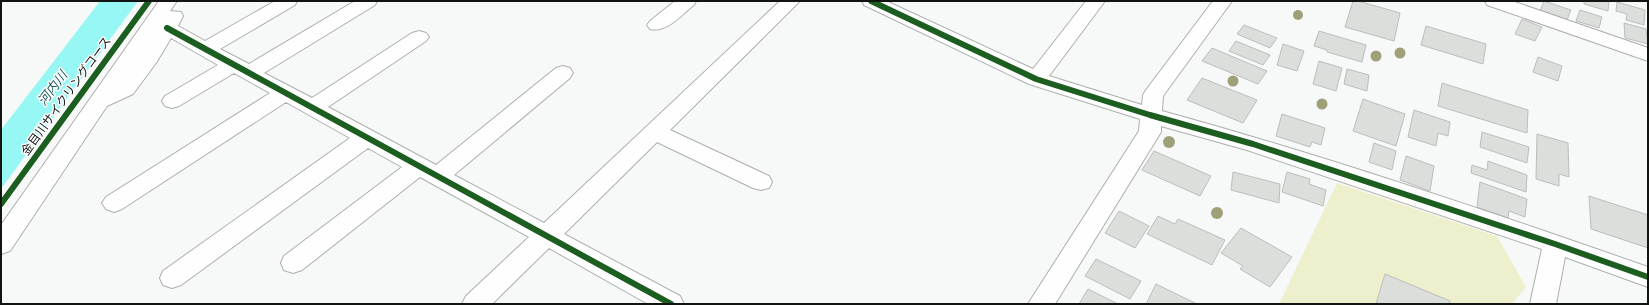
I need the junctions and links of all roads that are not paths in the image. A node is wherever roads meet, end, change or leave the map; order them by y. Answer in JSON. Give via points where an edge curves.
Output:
{"nodes":[{"id":1,"x":168,"y":1,"type":"edge"},
{"id":2,"x":183,"y":1,"type":"edge"},
{"id":3,"x":288,"y":1,"type":"edge"},
{"id":4,"x":368,"y":1,"type":"edge"},
{"id":5,"x":687,"y":1,"type":"edge"},
{"id":6,"x":791,"y":1,"type":"edge"},
{"id":7,"x":871,"y":1,"type":"edge"},
{"id":8,"x":1096,"y":1,"type":"edge"},
{"id":9,"x":1223,"y":1,"type":"edge"},
{"id":10,"x":1494,"y":1,"type":"edge"},
{"id":11,"x":657,"y":25,"type":"dead end"},
{"id":12,"x":167,"y":28,"type":"junction"},
{"id":13,"x":419,"y":37,"type":"dead end"},
{"id":14,"x":206,"y":49,"type":"junction"},
{"id":15,"x":1648,"y":55,"type":"edge"},
{"id":16,"x":242,"y":68,"type":"junction"},
{"id":17,"x":563,"y":73,"type":"dead end"},
{"id":18,"x":1036,"y":79,"type":"junction"},
{"id":19,"x":286,"y":92,"type":"junction"},
{"id":20,"x":100,"y":100,"type":"junction"},
{"id":21,"x":172,"y":101,"type":"dead end"},
{"id":22,"x":313,"y":107,"type":"junction"},
{"id":23,"x":1150,"y":115,"type":"junction"},
{"id":24,"x":655,"y":132,"type":"junction"},
{"id":25,"x":367,"y":137,"type":"junction"},
{"id":26,"x":428,"y":170,"type":"junction"},
{"id":27,"x":760,"y":182,"type":"dead end"},
{"id":28,"x":114,"y":203,"type":"dead end"},
{"id":29,"x":547,"y":236,"type":"junction"},
{"id":30,"x":1,"y":244,"type":"edge"},
{"id":31,"x":1555,"y":244,"type":"junction"},
{"id":32,"x":293,"y":263,"type":"dead end"},
{"id":33,"x":1648,"y":277,"type":"edge"},
{"id":34,"x":172,"y":278,"type":"dead end"},
{"id":35,"x":657,"y":301,"type":"edge"},
{"id":36,"x":476,"y":304,"type":"edge"},
{"id":37,"x":1041,"y":304,"type":"edge"},
{"id":38,"x":1543,"y":304,"type":"edge"}],
"edges":[{"from":1,"to":20,"type":"street"},
{"from":2,"to":12,"type":"street"},
{"from":3,"to":14,"type":"street"},
{"from":4,"to":16,"type":"street"},
{"from":5,"to":11,"type":"street"},
{"from":6,"to":24,"type":"street"},
{"from":7,"to":18,"type":"street"},
{"from":8,"to":18,"type":"street"},
{"from":9,"to":23,"type":"street","via":[[1153,95]]},
{"from":10,"to":15,"type":"street"},
{"from":12,"to":14,"type":"street"},
{"from":12,"to":20,"type":"street","via":[[150,58],[126,89]]},
{"from":13,"to":22,"type":"street"},
{"from":14,"to":16,"type":"street"},
{"from":16,"to":19,"type":"street"},
{"from":16,"to":21,"type":"street"},
{"from":17,"to":26,"type":"street"},
{"from":18,"to":23,"type":"street"},
{"from":19,"to":22,"type":"street"},
{"from":19,"to":28,"type":"street"},
{"from":20,"to":30,"type":"street"},
{"from":22,"to":25,"type":"street"},
{"from":23,"to":31,"type":"street","via":[[1253,144]]},
{"from":23,"to":37,"type":"street","via":[[1150,132]]},
{"from":24,"to":27,"type":"street"},
{"from":24,"to":29,"type":"street"},
{"from":25,"to":26,"type":"street"},
{"from":25,"to":34,"type":"street"},
{"from":26,"to":29,"type":"street"},
{"from":26,"to":32,"type":"street"},
{"from":29,"to":35,"type":"street"},
{"from":29,"to":36,"type":"street"},
{"from":31,"to":33,"type":"street"},
{"from":31,"to":38,"type":"street"}]}
